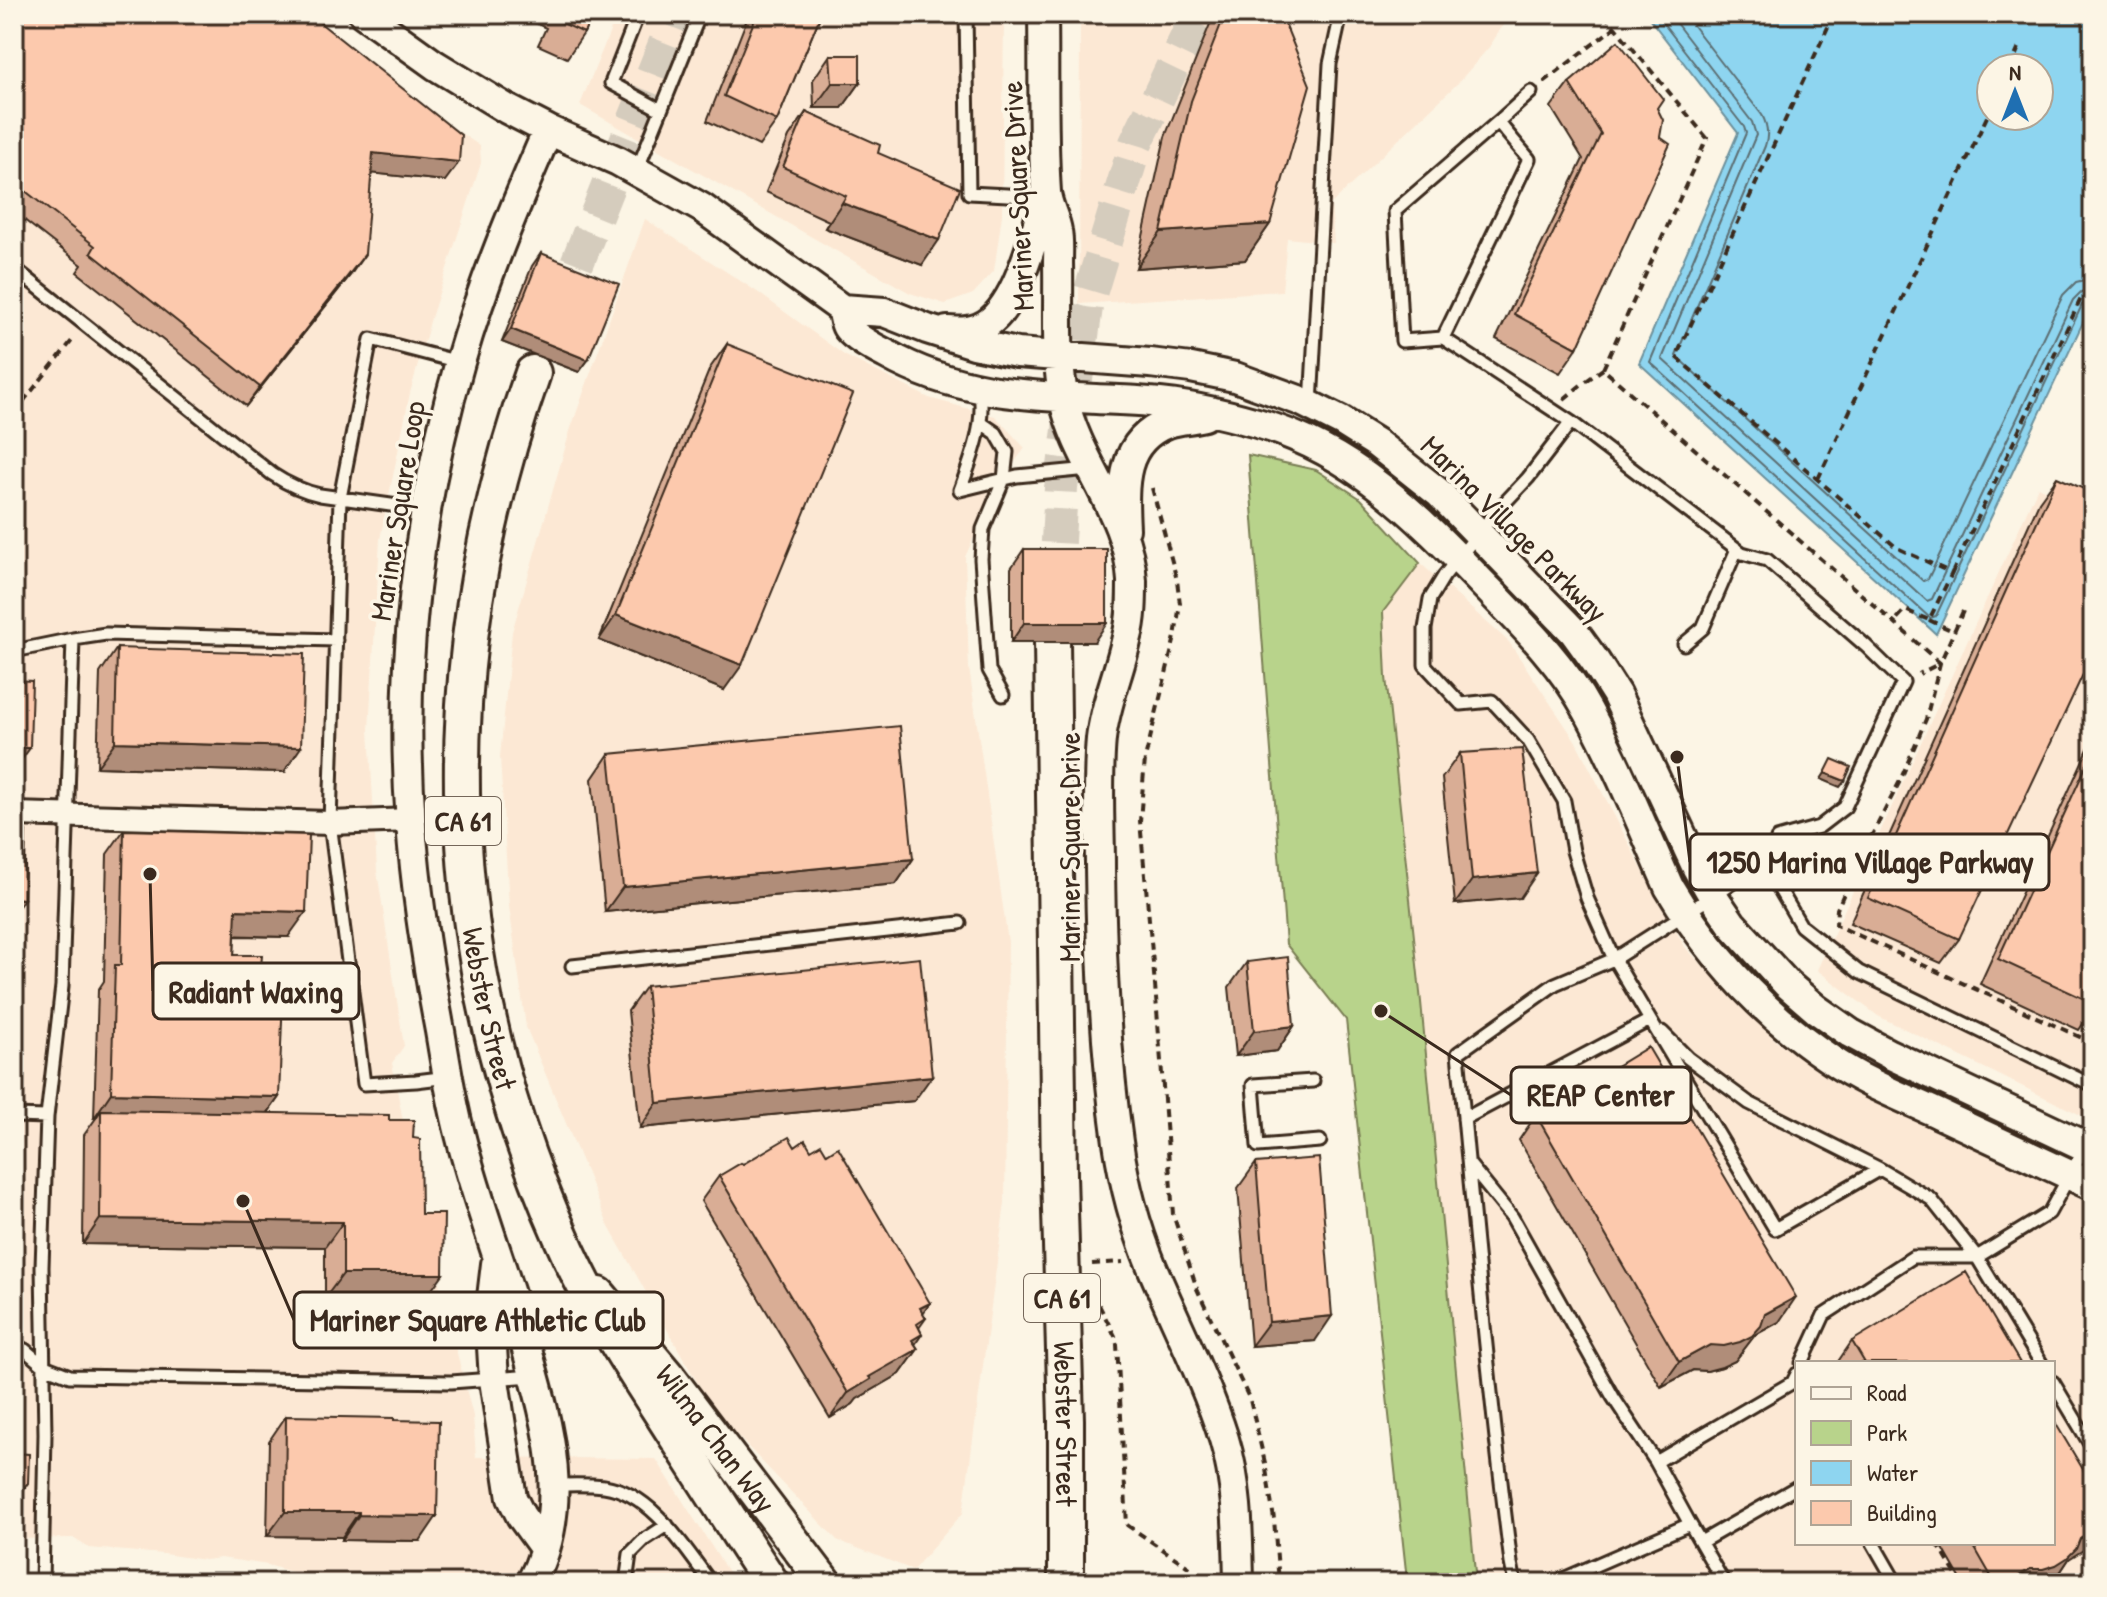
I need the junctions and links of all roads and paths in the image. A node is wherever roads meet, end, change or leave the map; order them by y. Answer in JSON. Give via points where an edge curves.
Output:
{"nodes":[{"id":1,"x":364,"y":14,"type":"edge"},
{"id":2,"x":638,"y":14,"type":"edge"},
{"id":3,"x":700,"y":14,"type":"edge"},
{"id":4,"x":966,"y":14,"type":"edge"},
{"id":5,"x":1043,"y":14,"type":"edge"},
{"id":6,"x":1341,"y":14,"type":"edge"},
{"id":7,"x":1604,"y":14,"type":"edge"},
{"id":8,"x":1834,"y":14,"type":"edge"},
{"id":9,"x":1615,"y":27,"type":"junction"},
{"id":10,"x":2021,"y":43,"type":"dead end"},
{"id":11,"x":2017,"y":52,"type":"edge"},
{"id":12,"x":1531,"y":92,"type":"joint"},
{"id":13,"x":661,"y":110,"type":"junction"},
{"id":14,"x":1498,"y":122,"type":"junction"},
{"id":15,"x":548,"y":130,"type":"junction"},
{"id":16,"x":1980,"y":132,"type":"edge"},
{"id":17,"x":637,"y":171,"type":"junction"},
{"id":18,"x":1046,"y":197,"type":"junction"},
{"id":19,"x":14,"y":268,"type":"edge"},
{"id":20,"x":2093,"y":273,"type":"edge"},
{"id":21,"x":842,"y":309,"type":"junction"},
{"id":22,"x":85,"y":325,"type":"junction"},
{"id":23,"x":927,"y":329,"type":"junction"},
{"id":24,"x":1443,"y":338,"type":"junction"},
{"id":25,"x":1057,"y":357,"type":"junction"},
{"id":26,"x":460,"y":362,"type":"junction"},
{"id":27,"x":1603,"y":369,"type":"junction"},
{"id":28,"x":533,"y":373,"type":"dead end"},
{"id":29,"x":980,"y":389,"type":"junction"},
{"id":30,"x":1064,"y":398,"type":"junction"},
{"id":31,"x":1311,"y":406,"type":"junction"},
{"id":32,"x":1552,"y":410,"type":"junction"},
{"id":33,"x":14,"y":413,"type":"edge"},
{"id":34,"x":1217,"y":413,"type":"junction"},
{"id":35,"x":980,"y":422,"type":"junction"},
{"id":36,"x":1571,"y":422,"type":"junction"},
{"id":37,"x":1091,"y":469,"type":"junction"},
{"id":38,"x":1004,"y":479,"type":"junction"},
{"id":39,"x":1818,"y":479,"type":"junction"},
{"id":40,"x":1151,"y":483,"type":"dead end"},
{"id":41,"x":340,"y":498,"type":"junction"},
{"id":42,"x":427,"y":510,"type":"junction"},
{"id":43,"x":1479,"y":533,"type":"junction"},
{"id":44,"x":1126,"y":546,"type":"junction"},
{"id":45,"x":1737,"y":549,"type":"junction"},
{"id":46,"x":1458,"y":558,"type":"junction"},
{"id":47,"x":1952,"y":573,"type":"junction"},
{"id":48,"x":1963,"y":611,"type":"dead end"},
{"id":49,"x":1929,"y":620,"type":"junction"},
{"id":50,"x":1894,"y":622,"type":"junction"},
{"id":51,"x":1954,"y":632,"type":"junction"},
{"id":52,"x":73,"y":639,"type":"junction"},
{"id":53,"x":336,"y":640,"type":"junction"},
{"id":54,"x":1052,"y":642,"type":"edge"},
{"id":55,"x":1684,"y":644,"type":"dead end"},
{"id":56,"x":14,"y":651,"type":"edge"},
{"id":57,"x":1940,"y":663,"type":"junction"},
{"id":58,"x":1903,"y":682,"type":"junction"},
{"id":59,"x":1003,"y":695,"type":"dead end"},
{"id":60,"x":14,"y":814,"type":"edge"},
{"id":61,"x":67,"y":815,"type":"junction"},
{"id":62,"x":411,"y":820,"type":"junction"},
{"id":63,"x":330,"y":823,"type":"junction"},
{"id":64,"x":1777,"y":839,"type":"dead end"},
{"id":65,"x":1713,"y":896,"type":"junction"},
{"id":66,"x":1685,"y":914,"type":"junction"},
{"id":67,"x":960,"y":923,"type":"dead end"},
{"id":68,"x":1614,"y":959,"type":"junction"},
{"id":69,"x":572,"y":966,"type":"dead end"},
{"id":70,"x":1650,"y":1020,"type":"junction"},
{"id":71,"x":2093,"y":1045,"type":"edge"},
{"id":72,"x":2093,"y":1060,"type":"edge"},
{"id":73,"x":448,"y":1077,"type":"junction"},
{"id":74,"x":1313,"y":1081,"type":"dead end"},
{"id":75,"x":2093,"y":1086,"type":"edge"},
{"id":76,"x":14,"y":1116,"type":"edge"},
{"id":77,"x":47,"y":1117,"type":"junction"},
{"id":78,"x":1464,"y":1119,"type":"junction"},
{"id":79,"x":1320,"y":1141,"type":"dead end"},
{"id":80,"x":2090,"y":1143,"type":"edge"},
{"id":81,"x":1469,"y":1164,"type":"junction"},
{"id":82,"x":1880,"y":1169,"type":"junction"},
{"id":83,"x":2081,"y":1181,"type":"edge"},
{"id":84,"x":497,"y":1255,"type":"junction"},
{"id":85,"x":1977,"y":1257,"type":"junction"},
{"id":86,"x":572,"y":1260,"type":"junction"},
{"id":87,"x":1150,"y":1261,"type":"junction"},
{"id":88,"x":1061,"y":1265,"type":"junction"},
{"id":89,"x":1099,"y":1305,"type":"dead end"},
{"id":90,"x":14,"y":1345,"type":"edge"},
{"id":91,"x":1803,"y":1361,"type":"edge"},
{"id":92,"x":2040,"y":1361,"type":"edge"},
{"id":93,"x":44,"y":1366,"type":"junction"},
{"id":94,"x":535,"y":1376,"type":"junction"},
{"id":95,"x":1795,"y":1378,"type":"edge"},
{"id":96,"x":494,"y":1380,"type":"junction"},
{"id":97,"x":2055,"y":1385,"type":"edge"},
{"id":98,"x":1066,"y":1420,"type":"junction"},
{"id":99,"x":2093,"y":1449,"type":"edge"},
{"id":100,"x":1656,"y":1462,"type":"junction"},
{"id":101,"x":554,"y":1485,"type":"junction"},
{"id":102,"x":1795,"y":1488,"type":"edge"},
{"id":103,"x":1690,"y":1524,"type":"junction"},
{"id":104,"x":667,"y":1525,"type":"junction"},
{"id":105,"x":1701,"y":1542,"type":"junction"},
{"id":106,"x":1874,"y":1545,"type":"edge"},
{"id":107,"x":1938,"y":1545,"type":"edge"},
{"id":108,"x":545,"y":1549,"type":"junction"},
{"id":109,"x":1190,"y":1568,"type":"dead end"},
{"id":110,"x":42,"y":1583,"type":"edge"},
{"id":111,"x":531,"y":1583,"type":"edge"},
{"id":112,"x":626,"y":1583,"type":"edge"},
{"id":113,"x":711,"y":1583,"type":"edge"},
{"id":114,"x":771,"y":1583,"type":"edge"},
{"id":115,"x":825,"y":1583,"type":"edge"},
{"id":116,"x":1066,"y":1583,"type":"edge"},
{"id":117,"x":1090,"y":1583,"type":"edge"},
{"id":118,"x":1239,"y":1583,"type":"edge"},
{"id":119,"x":1279,"y":1583,"type":"edge"},
{"id":120,"x":1515,"y":1583,"type":"edge"},
{"id":121,"x":1554,"y":1583,"type":"edge"},
{"id":122,"x":1724,"y":1583,"type":"edge"},
{"id":123,"x":1896,"y":1583,"type":"edge"},
{"id":124,"x":1961,"y":1583,"type":"edge"}],
"edges":[{"from":1,"to":15,"type":"street","via":[[460,81]]},
{"from":2,"to":13,"type":"lane","via":[[611,83]]},
{"from":3,"to":13,"type":"lane"},
{"from":4,"to":18,"type":"lane","via":[[969,193]]},
{"from":5,"to":18,"type":"street","name":"Mariner Square Drive"},
{"from":6,"to":31,"type":"lane","via":[[1330,64]]},
{"from":7,"to":9,"type":"path"},
{"from":8,"to":39,"type":"path","via":[[1676,357]]},
{"from":9,"to":12,"type":"path"},
{"from":9,"to":27,"type":"path","via":[[1707,138]]},
{"from":10,"to":11,"type":"path"},
{"from":12,"to":14,"type":"lane"},
{"from":13,"to":17,"type":"lane"},
{"from":14,"to":24,"type":"lane","via":[[1529,159]]},
{"from":14,"to":24,"type":"lane","via":[[1395,211],[1402,341]]},
{"from":15,"to":17,"type":"street"},
{"from":15,"to":26,"type":"street","name":"Mariner Square Loop","via":[[508,223]]},
{"from":16,"to":39,"type":"path"},
{"from":17,"to":21,"type":"street","via":[[702,208]]},
{"from":18,"to":23,"type":"street","via":[[1017,282],[997,316],[979,328],[959,332]]},
{"from":18,"to":25,"type":"street","name":"Mariner Square Drive","via":[[1057,230]]},
{"from":19,"to":22,"type":"lane"},
{"from":20,"to":47,"type":"path"},
{"from":21,"to":23,"type":"street","via":[[884,312]]},
{"from":21,"to":29,"type":"street","via":[[847,329],[872,347],[929,375]]},
{"from":22,"to":33,"type":"path"},
{"from":22,"to":41,"type":"lane","via":[[272,474],[303,491]]},
{"from":23,"to":25,"type":"street","via":[[974,344]]},
{"from":24,"to":32,"type":"lane"},
{"from":25,"to":30,"type":"street","name":"Mariner Square Drive"},
{"from":25,"to":31,"type":"street","name":"Marina Village Parkway","via":[[1191,368],[1248,381]]},
{"from":26,"to":41,"type":"lane","via":[[371,339]]},
{"from":26,"to":42,"type":"street","name":"Mariner Square Loop"},
{"from":27,"to":32,"type":"path"},
{"from":27,"to":50,"type":"path"},
{"from":28,"to":86,"type":"main road","name":"Webster Street","number":"CA 61","via":[[500,480],[476,590],[463,701],[463,821],[471,922],[493,1036],[521,1133]]},
{"from":29,"to":30,"type":"street"},
{"from":29,"to":35,"type":"lane"},
{"from":30,"to":34,"type":"street","name":"Marina Village Parkway","via":[[1146,401]]},
{"from":30,"to":37,"type":"street","name":"Mariner Square Drive"},
{"from":31,"to":43,"type":"street","name":"Marina Village Parkway","via":[[1409,468]]},
{"from":32,"to":36,"type":"lane"},
{"from":34,"to":44,"type":"street","via":[[1170,422],[1140,442],[1125,473]]},
{"from":34,"to":46,"type":"street","name":"Marina Village Parkway","via":[[1304,439],[1331,453],[1387,491]]},
{"from":35,"to":38,"type":"lane","via":[[996,433],[1007,452]]},
{"from":35,"to":38,"type":"lane","via":[[960,490]]},
{"from":36,"to":43,"type":"lane"},
{"from":36,"to":45,"type":"lane"},
{"from":37,"to":38,"type":"lane"},
{"from":37,"to":44,"type":"street","name":"Mariner Square Drive"},
{"from":38,"to":59,"type":"lane","via":[[983,529],[981,559],[989,670]]},
{"from":39,"to":47,"type":"path","via":[[1897,548]]},
{"from":40,"to":119,"type":"path","via":[[1180,604],[1145,759],[1140,821],[1173,1214],[1197,1289],[1250,1400],[1274,1519]]},
{"from":41,"to":42,"type":"lane"},
{"from":41,"to":53,"type":"lane"},
{"from":42,"to":62,"type":"street","name":"Mariner Square Loop","via":[[409,671]]},
{"from":43,"to":46,"type":"lane"},
{"from":43,"to":65,"type":"street","name":"Marina Village Parkway","via":[[1595,661]]},
{"from":44,"to":87,"type":"street","name":"Mariner Square Drive","via":[[1132,606],[1108,700],[1099,764],[1101,943],[1119,1147]]},
{"from":45,"to":55,"type":"lane","via":[[1703,628]]},
{"from":45,"to":58,"type":"lane","via":[[1767,560]]},
{"from":46,"to":66,"type":"street","name":"Marina Village Parkway","via":[[1548,653],[1588,710]]},
{"from":46,"to":68,"type":"lane","via":[[1430,599],[1425,665],[1461,704],[1492,701],[1528,740],[1564,801],[1587,898]]},
{"from":47,"to":49,"type":"path"},
{"from":48,"to":51,"type":"path"},
{"from":49,"to":50,"type":"path","via":[[1905,610]]},
{"from":49,"to":51,"type":"path"},
{"from":50,"to":57,"type":"path"},
{"from":51,"to":57,"type":"path"},
{"from":52,"to":53,"type":"lane","via":[[106,634]]},
{"from":52,"to":56,"type":"lane"},
{"from":52,"to":61,"type":"lane"},
{"from":53,"to":63,"type":"lane"},
{"from":54,"to":88,"type":"main road","name":"Webster Street","number":"CA 61"},
{"from":57,"to":58,"type":"path"},
{"from":57,"to":71,"type":"path","via":[[1926,719],[1837,909],[1836,925]]},
{"from":58,"to":64,"type":"lane","via":[[1845,807],[1819,827]]},
{"from":60,"to":61,"type":"street"},
{"from":61,"to":63,"type":"street"},
{"from":61,"to":77,"type":"lane","via":[[62,986]]},
{"from":62,"to":63,"type":"street"},
{"from":62,"to":73,"type":"street","name":"Mariner Square Loop","via":[[422,929]]},
{"from":63,"to":73,"type":"lane","via":[[364,1084]]},
{"from":65,"to":66,"type":"lane"},
{"from":65,"to":75,"type":"lane","via":[[1763,861],[1801,926],[1859,972]]},
{"from":65,"to":80,"type":"street","name":"Marina Village Parkway","via":[[1787,984],[1850,1033]]},
{"from":66,"to":68,"type":"lane"},
{"from":66,"to":83,"type":"street","name":"Marina Village Parkway","via":[[1764,1008],[1833,1061]]},
{"from":67,"to":69,"type":"lane"},
{"from":68,"to":70,"type":"lane"},
{"from":68,"to":78,"type":"lane","via":[[1555,984],[1458,1053]]},
{"from":70,"to":78,"type":"lane"},
{"from":70,"to":82,"type":"lane","via":[[1688,1058],[1749,1103]]},
{"from":70,"to":82,"type":"lane","via":[[1775,1229]]},
{"from":71,"to":72,"type":"path","via":[[2088,1058]]},
{"from":73,"to":84,"type":"street","name":"Mariner Square Loop"},
{"from":74,"to":79,"type":"lane","via":[[1253,1085],[1258,1146]]},
{"from":76,"to":77,"type":"lane"},
{"from":77,"to":93,"type":"lane"},
{"from":78,"to":81,"type":"lane"},
{"from":80,"to":83,"type":"lane"},
{"from":81,"to":100,"type":"lane","via":[[1512,1217],[1613,1397]]},
{"from":81,"to":120,"type":"lane"},
{"from":82,"to":85,"type":"lane","via":[[1931,1199]]},
{"from":83,"to":85,"type":"lane","via":[[2049,1213]]},
{"from":84,"to":94,"type":"street","name":"Mariner Square Loop"},
{"from":84,"to":96,"type":"street","name":"Mariner Square Loop","via":[[490,1314]]},
{"from":85,"to":91,"type":"lane","via":[[1913,1257],[1824,1315]]},
{"from":85,"to":92,"type":"lane"},
{"from":86,"to":114,"type":"main road","name":"Webster Street","number":"CA 61","via":[[616,1344]]},
{"from":86,"to":115,"type":"main road","name":"Wilma Chan Way","via":[[668,1376]]},
{"from":87,"to":88,"type":"path"},
{"from":87,"to":118,"type":"street","name":"Mariner Square Drive","via":[[1225,1443],[1233,1482]]},
{"from":88,"to":98,"type":"main road","name":"Webster Street","number":"CA 61"},
{"from":89,"to":109,"type":"path","via":[[1117,1344],[1127,1525]]},
{"from":90,"to":93,"type":"lane"},
{"from":93,"to":96,"type":"lane","via":[[70,1376]]},
{"from":93,"to":110,"type":"lane"},
{"from":94,"to":96,"type":"lane"},
{"from":94,"to":101,"type":"street","name":"Mariner Square Loop","via":[[546,1414]]},
{"from":95,"to":100,"type":"lane"},
{"from":96,"to":108,"type":"street","name":"Mariner Square Loop","via":[[512,1498]]},
{"from":97,"to":99,"type":"lane"},
{"from":98,"to":116,"type":"main road","name":"Webster Street","number":"CA 61"},
{"from":98,"to":117,"type":"main road"},
{"from":100,"to":103,"type":"lane"},
{"from":101,"to":104,"type":"lane","via":[[605,1486],[633,1495]]},
{"from":101,"to":108,"type":"street","name":"Mariner Square Loop"},
{"from":102,"to":105,"type":"lane"},
{"from":103,"to":105,"type":"lane"},
{"from":103,"to":121,"type":"lane"},
{"from":104,"to":112,"type":"lane","via":[[630,1554]]},
{"from":104,"to":113,"type":"lane"},
{"from":105,"to":122,"type":"lane"},
{"from":106,"to":123,"type":"lane"},
{"from":107,"to":124,"type":"path"},
{"from":108,"to":111,"type":"street","name":"Mariner Square Loop"}]}
